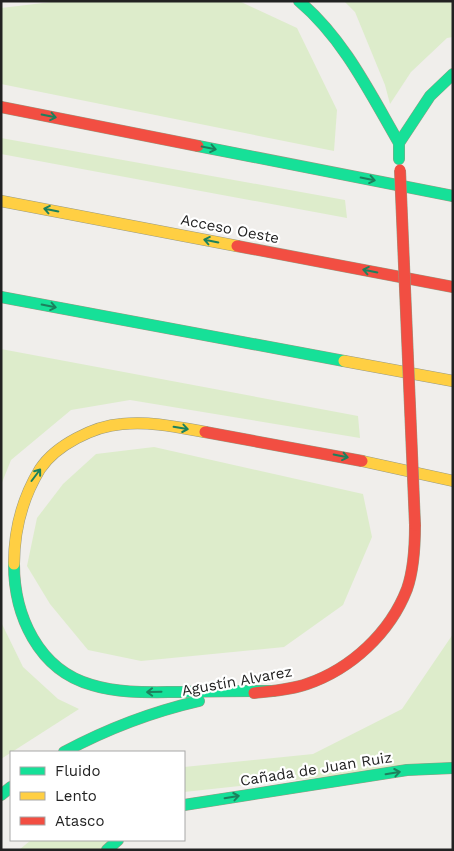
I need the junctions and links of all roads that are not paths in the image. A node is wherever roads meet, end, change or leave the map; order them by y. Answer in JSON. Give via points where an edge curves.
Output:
{"nodes":[{"id":1,"x":299,"y":1,"type":"edge"},
{"id":2,"x":453,"y":74,"type":"edge"},
{"id":3,"x":1,"y":107,"type":"edge"},
{"id":4,"x":399,"y":142,"type":"junction"},
{"id":5,"x":453,"y":196,"type":"edge"},
{"id":6,"x":1,"y":201,"type":"edge"},
{"id":7,"x":453,"y":287,"type":"edge"},
{"id":8,"x":1,"y":297,"type":"edge"},
{"id":9,"x":261,"y":346,"type":"junction"},
{"id":10,"x":376,"y":379,"type":"dead end"},
{"id":11,"x":453,"y":381,"type":"edge"},
{"id":12,"x":395,"y":384,"type":"dead end"},
{"id":13,"x":424,"y":392,"type":"dead end"},
{"id":14,"x":453,"y":480,"type":"edge"},
{"id":15,"x":272,"y":691,"type":"junction"},
{"id":16,"x":66,"y":751,"type":"edge"},
{"id":17,"x":453,"y":768,"type":"edge"},
{"id":18,"x":185,"y":805,"type":"edge"},
{"id":19,"x":117,"y":841,"type":"edge"},
{"id":20,"x":107,"y":850,"type":"edge"}],
"edges":[{"from":1,"to":4,"type":"main road","via":[[319,19],[337,43]]},
{"from":2,"to":4,"type":"main road","via":[[430,96]]},
{"from":3,"to":5,"type":"main road","one_way":true},
{"from":4,"to":15,"type":"main road","name":"Agustín Alvarez","bridge":true,"via":[[416,524],[412,572],[396,611],[358,656],[302,685]]},
{"from":7,"to":6,"type":"main road","name":"Acceso Oeste","one_way":true},
{"from":8,"to":9,"type":"main road","one_way":true},
{"from":9,"to":10,"type":"main road"},
{"from":9,"to":11,"type":"main road"},
{"from":12,"to":13,"type":"main road"},
{"from":15,"to":14,"type":"main road","one_way":true,"via":[[130,692],[100,688],[73,678],[44,658],[12,615],[4,570],[5,541],[11,522],[36,474],[61,449],[93,430],[147,424],[263,441]]},
{"from":15,"to":16,"type":"main road","name":"Agustín Alvarez","via":[[171,708]]},
{"from":18,"to":17,"type":"main road","name":"Cañada de Juan Ruiz","one_way":true,"via":[[407,770]]},
{"from":19,"to":20,"type":"main road"}]}
